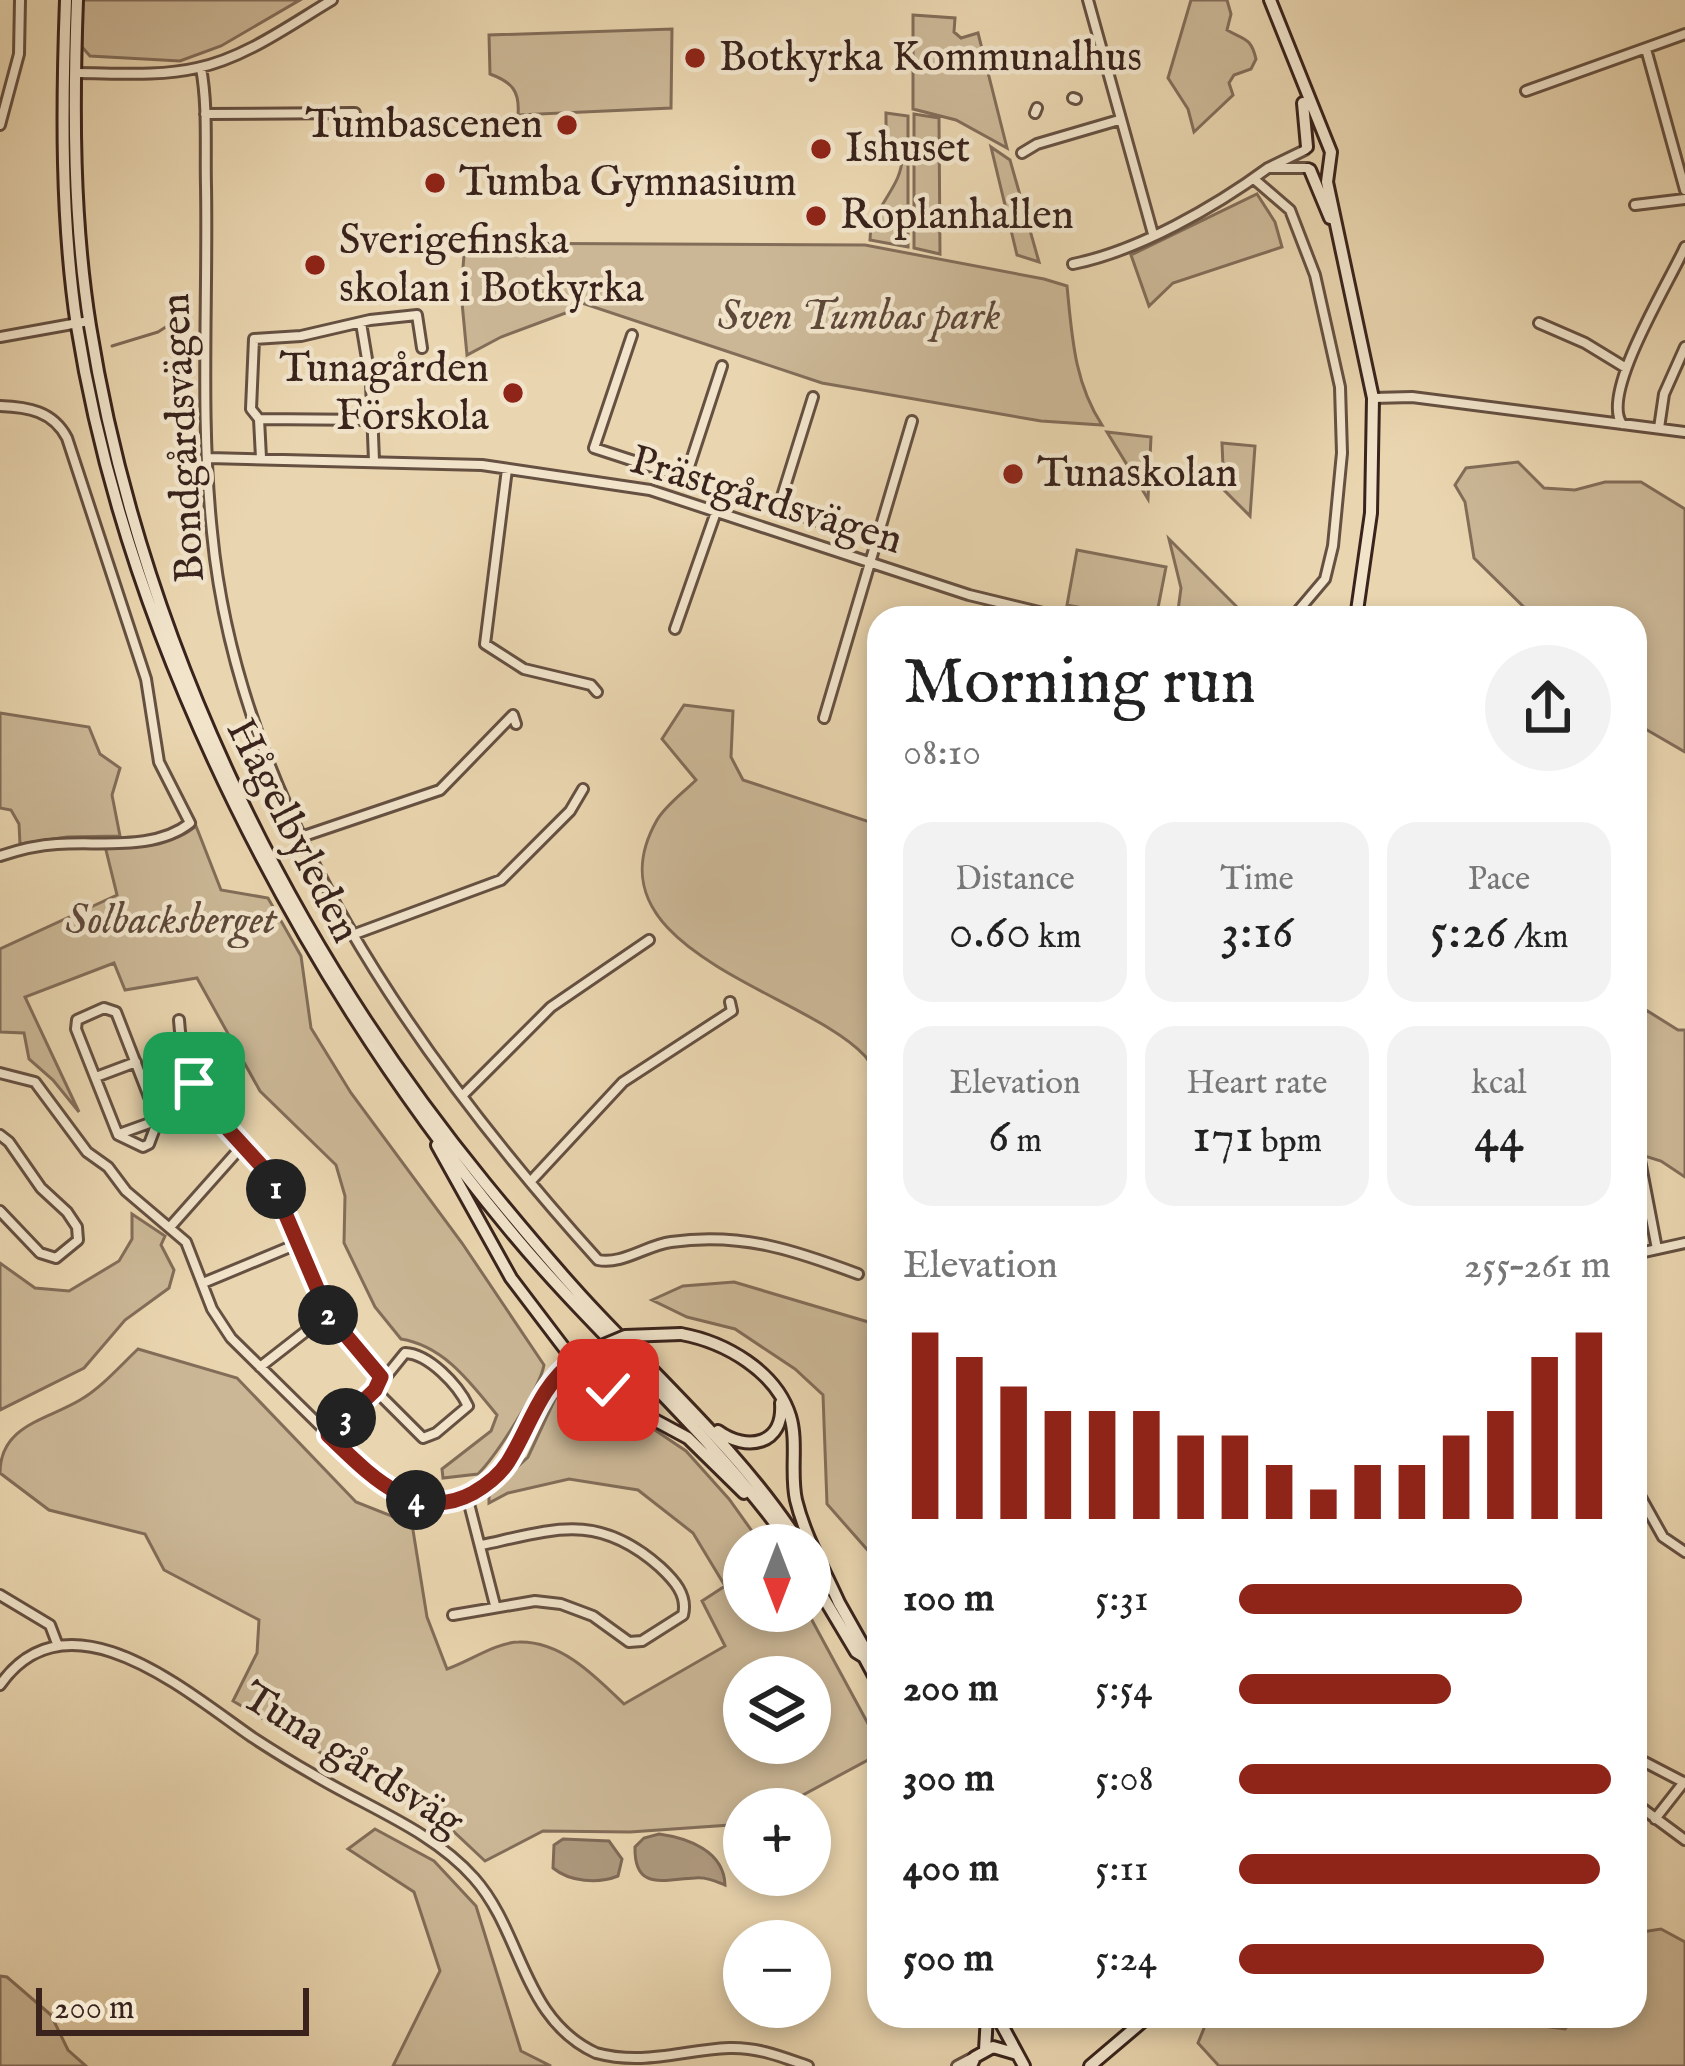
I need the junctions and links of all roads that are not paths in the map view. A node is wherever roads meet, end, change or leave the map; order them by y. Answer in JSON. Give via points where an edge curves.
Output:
{"nodes":[{"id":1,"x":20,"y":0,"type":"edge"},
{"id":2,"x":66,"y":0,"type":"edge"},
{"id":3,"x":77,"y":0,"type":"edge"},
{"id":4,"x":332,"y":0,"type":"edge"},
{"id":5,"x":1088,"y":0,"type":"edge"},
{"id":6,"x":1267,"y":0,"type":"edge"},
{"id":7,"x":1685,"y":34,"type":"edge"},
{"id":8,"x":1646,"y":49,"type":"junction"},
{"id":9,"x":201,"y":68,"type":"junction"},
{"id":10,"x":69,"y":74,"type":"junction"},
{"id":11,"x":1526,"y":91,"type":"dead end"},
{"id":12,"x":355,"y":113,"type":"dead end"},
{"id":13,"x":205,"y":114,"type":"junction"},
{"id":14,"x":1119,"y":120,"type":"junction"},
{"id":15,"x":0,"y":125,"type":"edge"},
{"id":16,"x":1325,"y":146,"type":"junction"},
{"id":17,"x":1306,"y":148,"type":"junction"},
{"id":18,"x":1022,"y":153,"type":"dead end"},
{"id":19,"x":1328,"y":166,"type":"junction"},
{"id":20,"x":1268,"y":168,"type":"junction"},
{"id":21,"x":1309,"y":169,"type":"junction"},
{"id":22,"x":1254,"y":178,"type":"junction"},
{"id":23,"x":1685,"y":190,"type":"edge"},
{"id":24,"x":1685,"y":199,"type":"edge"},
{"id":25,"x":1635,"y":205,"type":"dead end"},
{"id":26,"x":1154,"y":234,"type":"junction"},
{"id":27,"x":1341,"y":243,"type":"junction"},
{"id":28,"x":1685,"y":247,"type":"edge"},
{"id":29,"x":1073,"y":264,"type":"dead end"},
{"id":30,"x":83,"y":322,"type":"junction"},
{"id":31,"x":361,"y":323,"type":"junction"},
{"id":32,"x":1539,"y":323,"type":"dead end"},
{"id":33,"x":632,"y":335,"type":"dead end"},
{"id":34,"x":0,"y":337,"type":"edge"},
{"id":35,"x":1685,"y":347,"type":"edge"},
{"id":36,"x":422,"y":348,"type":"dead end"},
{"id":37,"x":722,"y":366,"type":"dead end"},
{"id":38,"x":1626,"y":368,"type":"junction"},
{"id":39,"x":812,"y":397,"type":"dead end"},
{"id":40,"x":1373,"y":398,"type":"junction"},
{"id":41,"x":0,"y":406,"type":"edge"},
{"id":42,"x":260,"y":419,"type":"junction"},
{"id":43,"x":374,"y":420,"type":"junction"},
{"id":44,"x":911,"y":421,"type":"dead end"},
{"id":45,"x":1622,"y":424,"type":"junction"},
{"id":46,"x":1659,"y":428,"type":"junction"},
{"id":47,"x":1685,"y":432,"type":"edge"},
{"id":48,"x":208,"y":458,"type":"junction"},
{"id":49,"x":261,"y":458,"type":"junction"},
{"id":50,"x":374,"y":460,"type":"junction"},
{"id":51,"x":507,"y":469,"type":"junction"},
{"id":52,"x":685,"y":479,"type":"junction"},
{"id":53,"x":778,"y":509,"type":"junction"},
{"id":54,"x":716,"y":512,"type":"junction"},
{"id":55,"x":874,"y":538,"type":"junction"},
{"id":56,"x":868,"y":562,"type":"junction"},
{"id":57,"x":1000,"y":606,"type":"edge"},
{"id":58,"x":1302,"y":606,"type":"edge"},
{"id":59,"x":1358,"y":606,"type":"edge"},
{"id":60,"x":676,"y":629,"type":"dead end"},
{"id":61,"x":597,"y":692,"type":"dead end"},
{"id":62,"x":824,"y":718,"type":"dead end"},
{"id":63,"x":516,"y":724,"type":"dead end"},
{"id":64,"x":583,"y":789,"type":"dead end"},
{"id":65,"x":301,"y":837,"type":"junction"},
{"id":66,"x":0,"y":856,"type":"edge"},
{"id":67,"x":355,"y":934,"type":"junction"},
{"id":68,"x":649,"y":940,"type":"dead end"},
{"id":69,"x":730,"y":1003,"type":"dead end"},
{"id":70,"x":179,"y":1020,"type":"dead end"},
{"id":71,"x":136,"y":1062,"type":"junction"},
{"id":72,"x":0,"y":1073,"type":"edge"},
{"id":73,"x":96,"y":1077,"type":"junction"},
{"id":74,"x":463,"y":1095,"type":"junction"},
{"id":75,"x":421,"y":1116,"type":"junction"},
{"id":76,"x":158,"y":1120,"type":"junction"},
{"id":77,"x":118,"y":1135,"type":"junction"},
{"id":78,"x":0,"y":1136,"type":"edge"},
{"id":79,"x":243,"y":1145,"type":"junction"},
{"id":80,"x":531,"y":1181,"type":"junction"},
{"id":81,"x":1647,"y":1194,"type":"edge"},
{"id":82,"x":0,"y":1210,"type":"edge"},
{"id":83,"x":171,"y":1226,"type":"junction"},
{"id":84,"x":1685,"y":1243,"type":"edge"},
{"id":85,"x":297,"y":1244,"type":"junction"},
{"id":86,"x":1657,"y":1249,"type":"junction"},
{"id":87,"x":1647,"y":1251,"type":"edge"},
{"id":88,"x":858,"y":1274,"type":"dead end"},
{"id":89,"x":203,"y":1283,"type":"junction"},
{"id":90,"x":328,"y":1314,"type":"junction"},
{"id":91,"x":574,"y":1361,"type":"junction"},
{"id":92,"x":260,"y":1367,"type":"junction"},
{"id":93,"x":381,"y":1377,"type":"junction"},
{"id":94,"x":375,"y":1390,"type":"junction"},
{"id":95,"x":675,"y":1394,"type":"junction"},
{"id":96,"x":778,"y":1395,"type":"junction"},
{"id":97,"x":328,"y":1435,"type":"junction"},
{"id":98,"x":467,"y":1496,"type":"junction"},
{"id":99,"x":1647,"y":1508,"type":"edge"},
{"id":100,"x":768,"y":1524,"type":"edge"},
{"id":101,"x":771,"y":1524,"type":"edge"},
{"id":102,"x":786,"y":1524,"type":"edge"},
{"id":103,"x":482,"y":1545,"type":"junction"},
{"id":104,"x":1685,"y":1552,"type":"edge"},
{"id":105,"x":0,"y":1595,"type":"edge"},
{"id":106,"x":831,"y":1597,"type":"edge"},
{"id":107,"x":831,"y":1601,"type":"edge"},
{"id":108,"x":496,"y":1605,"type":"junction"},
{"id":109,"x":835,"y":1605,"type":"junction"},
{"id":110,"x":452,"y":1615,"type":"dead end"},
{"id":111,"x":58,"y":1646,"type":"junction"},
{"id":112,"x":867,"y":1663,"type":"edge"},
{"id":113,"x":0,"y":1684,"type":"edge"},
{"id":114,"x":1647,"y":1763,"type":"edge"},
{"id":115,"x":1685,"y":1782,"type":"edge"},
{"id":116,"x":1647,"y":1813,"type":"edge"},
{"id":117,"x":1655,"y":1820,"type":"junction"},
{"id":118,"x":1685,"y":1840,"type":"edge"},
{"id":119,"x":1004,"y":2028,"type":"edge"},
{"id":120,"x":1135,"y":2028,"type":"edge"},
{"id":121,"x":977,"y":2057,"type":"edge"},
{"id":122,"x":1020,"y":2060,"type":"edge"},
{"id":123,"x":808,"y":2066,"type":"edge"},
{"id":124,"x":957,"y":2066,"type":"edge"},
{"id":125,"x":1090,"y":2066,"type":"edge"}],
"edges":[{"from":1,"to":15,"type":"street","via":[[19,54]]},
{"from":2,"to":10,"type":"main road","name":"Hågelbyleden"},
{"from":3,"to":10,"type":"main road","name":"Hågelbyleden"},
{"from":4,"to":9,"type":"street"},
{"from":5,"to":14,"type":"street"},
{"from":6,"to":16,"type":"main road"},
{"from":6,"to":17,"type":"main road","via":[[1305,106]]},
{"from":7,"to":8,"type":"street"},
{"from":8,"to":11,"type":"street"},
{"from":8,"to":23,"type":"street"},
{"from":9,"to":10,"type":"street"},
{"from":9,"to":13,"type":"street","name":"Bondgårdsvägen"},
{"from":10,"to":30,"type":"main road","name":"Hågelbyleden"},
{"from":12,"to":13,"type":"street"},
{"from":13,"to":48,"type":"street","name":"Bondgårdsvägen"},
{"from":14,"to":18,"type":"street"},
{"from":14,"to":26,"type":"street"},
{"from":16,"to":17,"type":"main road"},
{"from":16,"to":19,"type":"main road"},
{"from":17,"to":20,"type":"street"},
{"from":17,"to":21,"type":"main road"},
{"from":19,"to":21,"type":"main road"},
{"from":19,"to":27,"type":"main road"},
{"from":20,"to":21,"type":"street"},
{"from":20,"to":22,"type":"street"},
{"from":21,"to":27,"type":"main road"},
{"from":22,"to":26,"type":"street"},
{"from":22,"to":58,"type":"street","via":[[1290,210],[1315,274],[1340,387],[1340,505],[1325,579]]},
{"from":24,"to":25,"type":"street"},
{"from":26,"to":29,"type":"street"},
{"from":27,"to":40,"type":"main road"},
{"from":28,"to":38,"type":"street"},
{"from":30,"to":34,"type":"street"},
{"from":30,"to":75,"type":"main road","name":"Hågelbyleden","via":[[94,412],[122,521],[219,770],[334,987]]},
{"from":30,"to":95,"type":"main road","name":"Hågelbyleden","via":[[175,642],[281,876],[383,1047],[467,1160]]},
{"from":31,"to":36,"type":"street","via":[[417,314]]},
{"from":31,"to":42,"type":"street","via":[[254,339],[251,409]]},
{"from":31,"to":43,"type":"street"},
{"from":32,"to":38,"type":"street"},
{"from":33,"to":52,"type":"street","via":[[594,448]]},
{"from":35,"to":46,"type":"street"},
{"from":37,"to":52,"type":"street"},
{"from":38,"to":45,"type":"street","via":[[1616,414]]},
{"from":39,"to":53,"type":"street"},
{"from":40,"to":45,"type":"street"},
{"from":40,"to":59,"type":"main road","via":[[1371,514]]},
{"from":41,"to":66,"type":"street","via":[[32,407],[68,438],[146,679],[160,761],[190,823],[138,842],[52,844]]},
{"from":42,"to":43,"type":"street"},
{"from":42,"to":49,"type":"street"},
{"from":43,"to":50,"type":"street"},
{"from":44,"to":55,"type":"street"},
{"from":45,"to":46,"type":"street"},
{"from":46,"to":47,"type":"street"},
{"from":48,"to":49,"type":"street","name":"Prästgårdsvägen"},
{"from":48,"to":65,"type":"street","name":"Bondgårdsvägen","via":[[212,532],[238,678]]},
{"from":49,"to":50,"type":"street","name":"Prästgårdsvägen"},
{"from":50,"to":51,"type":"street","name":"Prästgårdsvägen"},
{"from":51,"to":54,"type":"street","name":"Prästgårdsvägen","via":[[650,490]]},
{"from":51,"to":61,"type":"street","via":[[485,644],[524,669]]},
{"from":52,"to":53,"type":"street"},
{"from":53,"to":55,"type":"street"},
{"from":54,"to":56,"type":"street","name":"Prästgårdsvägen"},
{"from":54,"to":60,"type":"street"},
{"from":55,"to":56,"type":"street"},
{"from":56,"to":57,"type":"street","name":"Prästgårdsvägen"},
{"from":56,"to":62,"type":"street"},
{"from":63,"to":65,"type":"street","via":[[513,715],[440,790]]},
{"from":64,"to":67,"type":"street","via":[[501,880]]},
{"from":65,"to":67,"type":"street","name":"Bondgårdsvägen"},
{"from":67,"to":74,"type":"street","name":"Bondgårdsvägen"},
{"from":68,"to":74,"type":"street","via":[[551,1007]]},
{"from":69,"to":80,"type":"street","via":[[732,1011],[623,1082]]},
{"from":70,"to":79,"type":"street","via":[[194,1083]]},
{"from":71,"to":73,"type":"street"},
{"from":71,"to":73,"type":"street","via":[[116,1012],[104,1008],[77,1020]]},
{"from":71,"to":76,"type":"street"},
{"from":72,"to":83,"type":"street","via":[[35,1082],[87,1152]]},
{"from":73,"to":77,"type":"street"},
{"from":74,"to":80,"type":"street","name":"Bondgårdsvägen"},
{"from":75,"to":91,"type":"main road","via":[[511,1278]]},
{"from":75,"to":101,"type":"main road","name":"Hågelbyleden","via":[[508,1228],[716,1450]]},
{"from":76,"to":77,"type":"street"},
{"from":76,"to":77,"type":"street","via":[[143,1148]]},
{"from":78,"to":82,"type":"street","via":[[67,1212],[78,1240],[56,1258],[40,1253]]},
{"from":79,"to":83,"type":"street"},
{"from":79,"to":85,"type":"street","via":[[272,1179]]},
{"from":80,"to":88,"type":"street","name":"Bondgårdsvägen","via":[[598,1260],[690,1239],[764,1242]]},
{"from":81,"to":86,"type":"street"},
{"from":83,"to":89,"type":"street"},
{"from":84,"to":86,"type":"street"},
{"from":85,"to":89,"type":"street"},
{"from":85,"to":90,"type":"street"},
{"from":86,"to":87,"type":"street"},
{"from":89,"to":92,"type":"street","via":[[221,1325]]},
{"from":90,"to":92,"type":"street"},
{"from":90,"to":93,"type":"street"},
{"from":91,"to":96,"type":"main road","bridge":true,"via":[[625,1336],[682,1334],[734,1352]]},
{"from":91,"to":98,"type":"street","via":[[542,1395],[505,1467]]},
{"from":91,"to":100,"type":"main road","via":[[623,1403],[704,1451]]},
{"from":92,"to":97,"type":"street"},
{"from":93,"to":94,"type":"street"},
{"from":93,"to":94,"type":"street","via":[[405,1353],[419,1354],[468,1406],[423,1438]]},
{"from":94,"to":97,"type":"street"},
{"from":95,"to":96,"type":"main road","via":[[724,1436],[749,1444],[779,1426]]},
{"from":95,"to":102,"type":"main road","name":"Hågelbyleden"},
{"from":96,"to":109,"type":"main road","via":[[790,1413],[799,1509]]},
{"from":97,"to":98,"type":"street","via":[[403,1496]]},
{"from":98,"to":103,"type":"street"},
{"from":99,"to":104,"type":"street","via":[[1663,1537]]},
{"from":103,"to":108,"type":"street"},
{"from":103,"to":108,"type":"street","via":[[588,1527],[643,1552],[683,1594],[686,1609],[629,1642],[561,1604]]},
{"from":105,"to":111,"type":"street","via":[[50,1625]]},
{"from":106,"to":109,"type":"main road"},
{"from":107,"to":109,"type":"main road"},
{"from":108,"to":110,"type":"street"},
{"from":109,"to":112,"type":"main road"},
{"from":111,"to":113,"type":"street","via":[[27,1658]]},
{"from":111,"to":123,"type":"street","name":"Tuna gårdsväg","via":[[106,1651],[157,1670],[454,1858],[494,1904],[542,2007],[597,2054],[650,2064],[746,2048]]},
{"from":114,"to":115,"type":"street"},
{"from":115,"to":117,"type":"street"},
{"from":116,"to":117,"type":"street"},
{"from":117,"to":118,"type":"street"},
{"from":119,"to":122,"type":"main road"},
{"from":120,"to":125,"type":"main road"},
{"from":121,"to":122,"type":"main road","via":[[1001,2048]]},
{"from":121,"to":124,"type":"street"}]}
